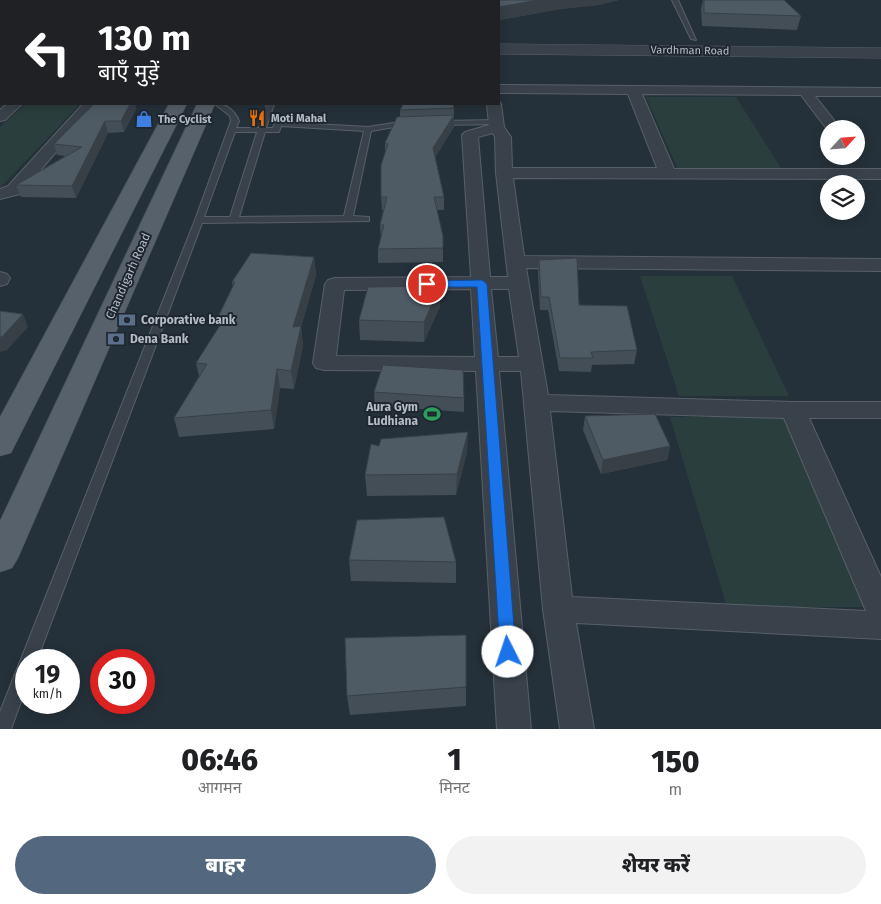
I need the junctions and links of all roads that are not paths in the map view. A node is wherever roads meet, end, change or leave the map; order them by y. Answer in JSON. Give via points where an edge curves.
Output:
{"nodes":[{"id":1,"x":675,"y":0,"type":"edge"},
{"id":2,"x":694,"y":39,"type":"dead end"},
{"id":3,"x":500,"y":49,"type":"edge"},
{"id":4,"x":881,"y":53,"type":"edge"},
{"id":5,"x":500,"y":58,"type":"edge"},
{"id":6,"x":881,"y":61,"type":"edge"},
{"id":7,"x":500,"y":89,"type":"edge"},
{"id":8,"x":633,"y":90,"type":"junction"},
{"id":9,"x":806,"y":92,"type":"junction"},
{"id":10,"x":881,"y":92,"type":"edge"},
{"id":11,"x":14,"y":105,"type":"edge"},
{"id":12,"x":89,"y":105,"type":"edge"},
{"id":13,"x":177,"y":105,"type":"edge"},
{"id":14,"x":206,"y":105,"type":"edge"},
{"id":15,"x":220,"y":105,"type":"edge"},
{"id":16,"x":270,"y":105,"type":"edge"},
{"id":17,"x":0,"y":117,"type":"edge"},
{"id":18,"x":496,"y":118,"type":"edge"},
{"id":19,"x":827,"y":120,"type":"edge"},
{"id":20,"x":414,"y":123,"type":"edge"},
{"id":21,"x":432,"y":123,"type":"edge"},
{"id":22,"x":368,"y":129,"type":"junction"},
{"id":23,"x":232,"y":130,"type":"junction"},
{"id":24,"x":262,"y":131,"type":"junction"},
{"id":25,"x":865,"y":165,"type":"edge"},
{"id":26,"x":666,"y":172,"type":"junction"},
{"id":27,"x":504,"y":173,"type":"junction"},
{"id":28,"x":875,"y":174,"type":"edge"},
{"id":29,"x":0,"y":194,"type":"edge"},
{"id":30,"x":348,"y":219,"type":"junction"},
{"id":31,"x":366,"y":219,"type":"dead end"},
{"id":32,"x":199,"y":220,"type":"junction"},
{"id":33,"x":234,"y":220,"type":"junction"},
{"id":34,"x":881,"y":265,"type":"edge"},
{"id":35,"x":516,"y":273,"type":"junction"},
{"id":36,"x":482,"y":284,"type":"junction"},
{"id":37,"x":486,"y":364,"type":"junction"},
{"id":38,"x":531,"y":364,"type":"junction"},
{"id":39,"x":537,"y":404,"type":"junction"},
{"id":40,"x":793,"y":410,"type":"junction"},
{"id":41,"x":881,"y":410,"type":"edge"},
{"id":42,"x":0,"y":445,"type":"edge"},
{"id":43,"x":0,"y":558,"type":"edge"},
{"id":44,"x":558,"y":609,"type":"junction"},
{"id":45,"x":881,"y":610,"type":"edge"},
{"id":46,"x":881,"y":625,"type":"edge"},
{"id":47,"x":33,"y":649,"type":"edge"},
{"id":48,"x":15,"y":695,"type":"edge"},
{"id":49,"x":2,"y":729,"type":"edge"},
{"id":50,"x":514,"y":729,"type":"edge"},
{"id":51,"x":577,"y":729,"type":"edge"}],
"edges":[{"from":1,"to":2,"type":"lane"},
{"from":3,"to":4,"type":"street","name":"Vardhman Road"},
{"from":5,"to":6,"type":"street","name":"Vardhman Road"},
{"from":7,"to":8,"type":"street"},
{"from":8,"to":9,"type":"street"},
{"from":8,"to":26,"type":"street"},
{"from":9,"to":10,"type":"street"},
{"from":9,"to":19,"type":"street"},
{"from":11,"to":17,"type":"street"},
{"from":12,"to":29,"type":"street","via":[[14,190]]},
{"from":13,"to":42,"type":"main road"},
{"from":14,"to":43,"type":"main road","name":"Chandigarh Road"},
{"from":15,"to":23,"type":"lane","via":[[235,117]]},
{"from":16,"to":24,"type":"lane"},
{"from":18,"to":21,"type":"lane"},
{"from":18,"to":27,"type":"street","via":[[503,137]]},
{"from":18,"to":36,"type":"street","via":[[470,135]]},
{"from":20,"to":22,"type":"lane"},
{"from":22,"to":24,"type":"lane","via":[[278,124],[276,130]]},
{"from":22,"to":30,"type":"lane"},
{"from":23,"to":24,"type":"lane"},
{"from":23,"to":32,"type":"lane"},
{"from":24,"to":33,"type":"lane"},
{"from":25,"to":28,"type":"street"},
{"from":26,"to":27,"type":"street"},
{"from":26,"to":28,"type":"street"},
{"from":27,"to":35,"type":"street"},
{"from":30,"to":31,"type":"lane"},
{"from":30,"to":33,"type":"lane"},
{"from":32,"to":33,"type":"lane"},
{"from":32,"to":47,"type":"lane"},
{"from":34,"to":35,"type":"street"},
{"from":35,"to":36,"type":"street"},
{"from":35,"to":38,"type":"street"},
{"from":36,"to":37,"type":"street"},
{"from":36,"to":37,"type":"street","via":[[334,284],[324,363]]},
{"from":37,"to":38,"type":"street"},
{"from":37,"to":50,"type":"street"},
{"from":38,"to":39,"type":"street"},
{"from":39,"to":40,"type":"street"},
{"from":39,"to":44,"type":"street"},
{"from":40,"to":41,"type":"street"},
{"from":40,"to":45,"type":"street"},
{"from":44,"to":46,"type":"street"},
{"from":44,"to":51,"type":"street"},
{"from":48,"to":49,"type":"lane"}]}
